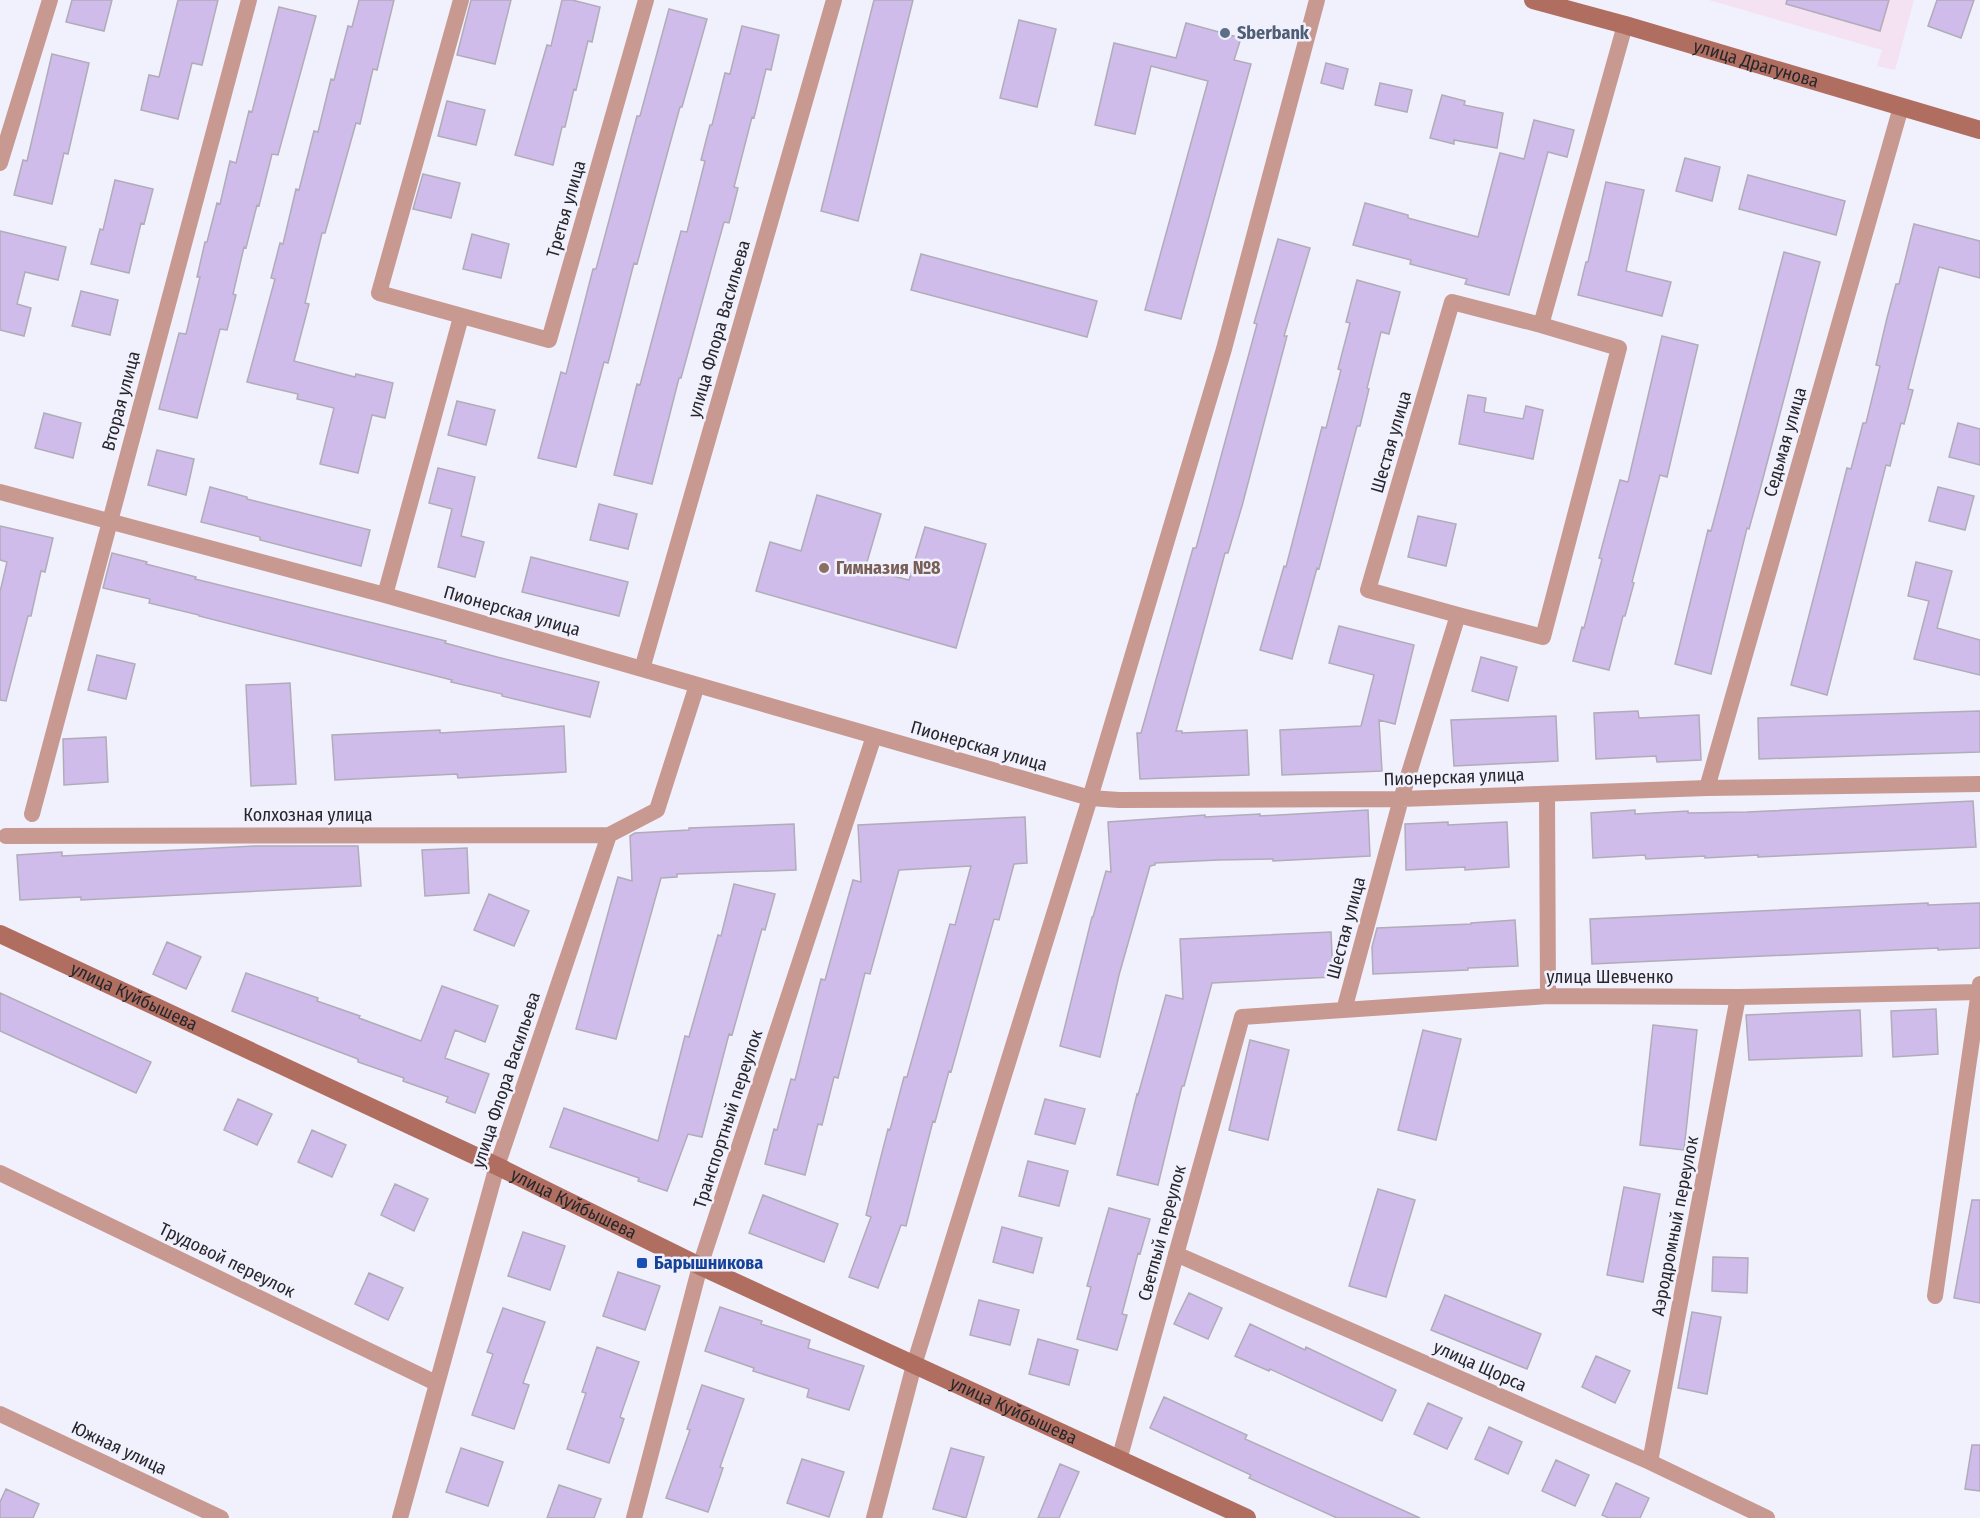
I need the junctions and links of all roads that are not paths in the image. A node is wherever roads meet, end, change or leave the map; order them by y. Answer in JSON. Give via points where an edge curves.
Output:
{"nodes":[{"id":1,"x":50,"y":0,"type":"edge"},
{"id":2,"x":249,"y":0,"type":"edge"},
{"id":3,"x":461,"y":0,"type":"edge"},
{"id":4,"x":646,"y":0,"type":"edge"},
{"id":5,"x":834,"y":0,"type":"edge"},
{"id":6,"x":1317,"y":0,"type":"edge"},
{"id":7,"x":1533,"y":0,"type":"edge"},
{"id":8,"x":1625,"y":25,"type":"junction"},
{"id":9,"x":1901,"y":107,"type":"junction"},
{"id":10,"x":1980,"y":130,"type":"edge"},
{"id":11,"x":0,"y":163,"type":"edge"},
{"id":12,"x":461,"y":317,"type":"junction"},
{"id":13,"x":1541,"y":325,"type":"junction"},
{"id":14,"x":0,"y":492,"type":"edge"},
{"id":15,"x":109,"y":521,"type":"junction"},
{"id":16,"x":385,"y":595,"type":"junction"},
{"id":17,"x":1458,"y":615,"type":"junction"},
{"id":18,"x":642,"y":669,"type":"junction"},
{"id":19,"x":697,"y":685,"type":"junction"},
{"id":20,"x":874,"y":736,"type":"junction"},
{"id":21,"x":1980,"y":784,"type":"edge"},
{"id":22,"x":1707,"y":788,"type":"junction"},
{"id":23,"x":1547,"y":794,"type":"junction"},
{"id":24,"x":1090,"y":798,"type":"junction"},
{"id":25,"x":1401,"y":799,"type":"junction"},
{"id":26,"x":32,"y":814,"type":"dead end"},
{"id":27,"x":609,"y":835,"type":"junction"},
{"id":28,"x":6,"y":836,"type":"dead end"},
{"id":29,"x":0,"y":934,"type":"edge"},
{"id":30,"x":1980,"y":989,"type":"edge"},
{"id":31,"x":1548,"y":996,"type":"junction"},
{"id":32,"x":1738,"y":997,"type":"junction"},
{"id":33,"x":1344,"y":1010,"type":"junction"},
{"id":34,"x":1242,"y":1017,"type":"joint"},
{"id":35,"x":497,"y":1166,"type":"junction"},
{"id":36,"x":0,"y":1173,"type":"edge"},
{"id":37,"x":1176,"y":1254,"type":"junction"},
{"id":38,"x":700,"y":1266,"type":"junction"},
{"id":39,"x":1935,"y":1296,"type":"dead end"},
{"id":40,"x":914,"y":1365,"type":"junction"},
{"id":41,"x":436,"y":1383,"type":"junction"},
{"id":42,"x":0,"y":1414,"type":"edge"},
{"id":43,"x":1119,"y":1460,"type":"junction"},
{"id":44,"x":1650,"y":1462,"type":"junction"},
{"id":45,"x":221,"y":1518,"type":"edge"},
{"id":46,"x":400,"y":1518,"type":"edge"},
{"id":47,"x":634,"y":1518,"type":"edge"},
{"id":48,"x":874,"y":1518,"type":"edge"},
{"id":49,"x":1247,"y":1518,"type":"edge"},
{"id":50,"x":1767,"y":1518,"type":"edge"}],
"edges":[{"from":1,"to":11,"type":"street"},
{"from":2,"to":15,"type":"street","name":"Вторая улица"},
{"from":3,"to":12,"type":"street","name":"Третья улица","via":[[379,293]]},
{"from":4,"to":12,"type":"street","name":"Третья улица","via":[[549,340]]},
{"from":5,"to":18,"type":"street","name":"улица Флора Васильева"},
{"from":6,"to":24,"type":"street","via":[[1224,349]]},
{"from":7,"to":8,"type":"street","name":"улица Драгунова"},
{"from":8,"to":9,"type":"street","name":"улица Драгунова"},
{"from":8,"to":13,"type":"street"},
{"from":9,"to":10,"type":"street","name":"улица Драгунова"},
{"from":9,"to":22,"type":"street","name":"Седьмая улица"},
{"from":12,"to":16,"type":"street"},
{"from":13,"to":17,"type":"street","name":"Шестая улица","via":[[1618,348],[1543,637]]},
{"from":13,"to":17,"type":"street","name":"Шестая улица","via":[[1452,302],[1368,590]]},
{"from":14,"to":15,"type":"street","name":"Пионерская улица"},
{"from":15,"to":16,"type":"street","name":"Пионерская улица"},
{"from":15,"to":26,"type":"street","name":"Вторая улица"},
{"from":16,"to":18,"type":"street","name":"Пионерская улица"},
{"from":17,"to":25,"type":"street","name":"Шестая улица"},
{"from":18,"to":19,"type":"street","name":"Пионерская улица"},
{"from":19,"to":20,"type":"street","name":"Пионерская улица"},
{"from":19,"to":27,"type":"street","via":[[657,810]]},
{"from":20,"to":24,"type":"street","name":"Пионерская улица"},
{"from":20,"to":38,"type":"street","name":"Транспортный переулок"},
{"from":21,"to":22,"type":"street","name":"Пионерская улица"},
{"from":22,"to":23,"type":"street","name":"Пионерская улица"},
{"from":23,"to":25,"type":"street","name":"Пионерская улица"},
{"from":23,"to":31,"type":"street"},
{"from":24,"to":25,"type":"street","name":"Пионерская улица"},
{"from":24,"to":40,"type":"street"},
{"from":25,"to":33,"type":"street","name":"Шестая улица"},
{"from":27,"to":28,"type":"street","name":"Колхозная улица"},
{"from":27,"to":35,"type":"street","name":"улица Флора Васильева"},
{"from":29,"to":35,"type":"street","name":"улица Куйбышева"},
{"from":30,"to":32,"type":"street","name":"улица Шевченко"},
{"from":30,"to":39,"type":"street"},
{"from":31,"to":32,"type":"street","name":"улица Шевченко"},
{"from":31,"to":33,"type":"street","name":"улица Шевченко"},
{"from":32,"to":44,"type":"street","name":"Аэродромный переулок"},
{"from":33,"to":34,"type":"street","name":"улица Шевченко"},
{"from":34,"to":37,"type":"street","name":"Светлый переулок"},
{"from":35,"to":38,"type":"street","name":"улица Куйбышева"},
{"from":35,"to":41,"type":"street","name":"улица Флора Васильева"},
{"from":36,"to":41,"type":"street","name":"Трудовой переулок"},
{"from":37,"to":43,"type":"street","name":"Светлый переулок"},
{"from":37,"to":44,"type":"street","name":"улица Щорса"},
{"from":38,"to":40,"type":"street","name":"улица Куйбышева"},
{"from":38,"to":47,"type":"street","name":"Транспортный переулок"},
{"from":40,"to":43,"type":"street","name":"улица Куйбышева"},
{"from":40,"to":48,"type":"street"},
{"from":41,"to":46,"type":"street","name":"улица Флора Васильева"},
{"from":42,"to":45,"type":"street","name":"Южная улица"},
{"from":43,"to":49,"type":"street","name":"улица Куйбышева"},
{"from":44,"to":50,"type":"street","name":"улица Щорса"}]}
